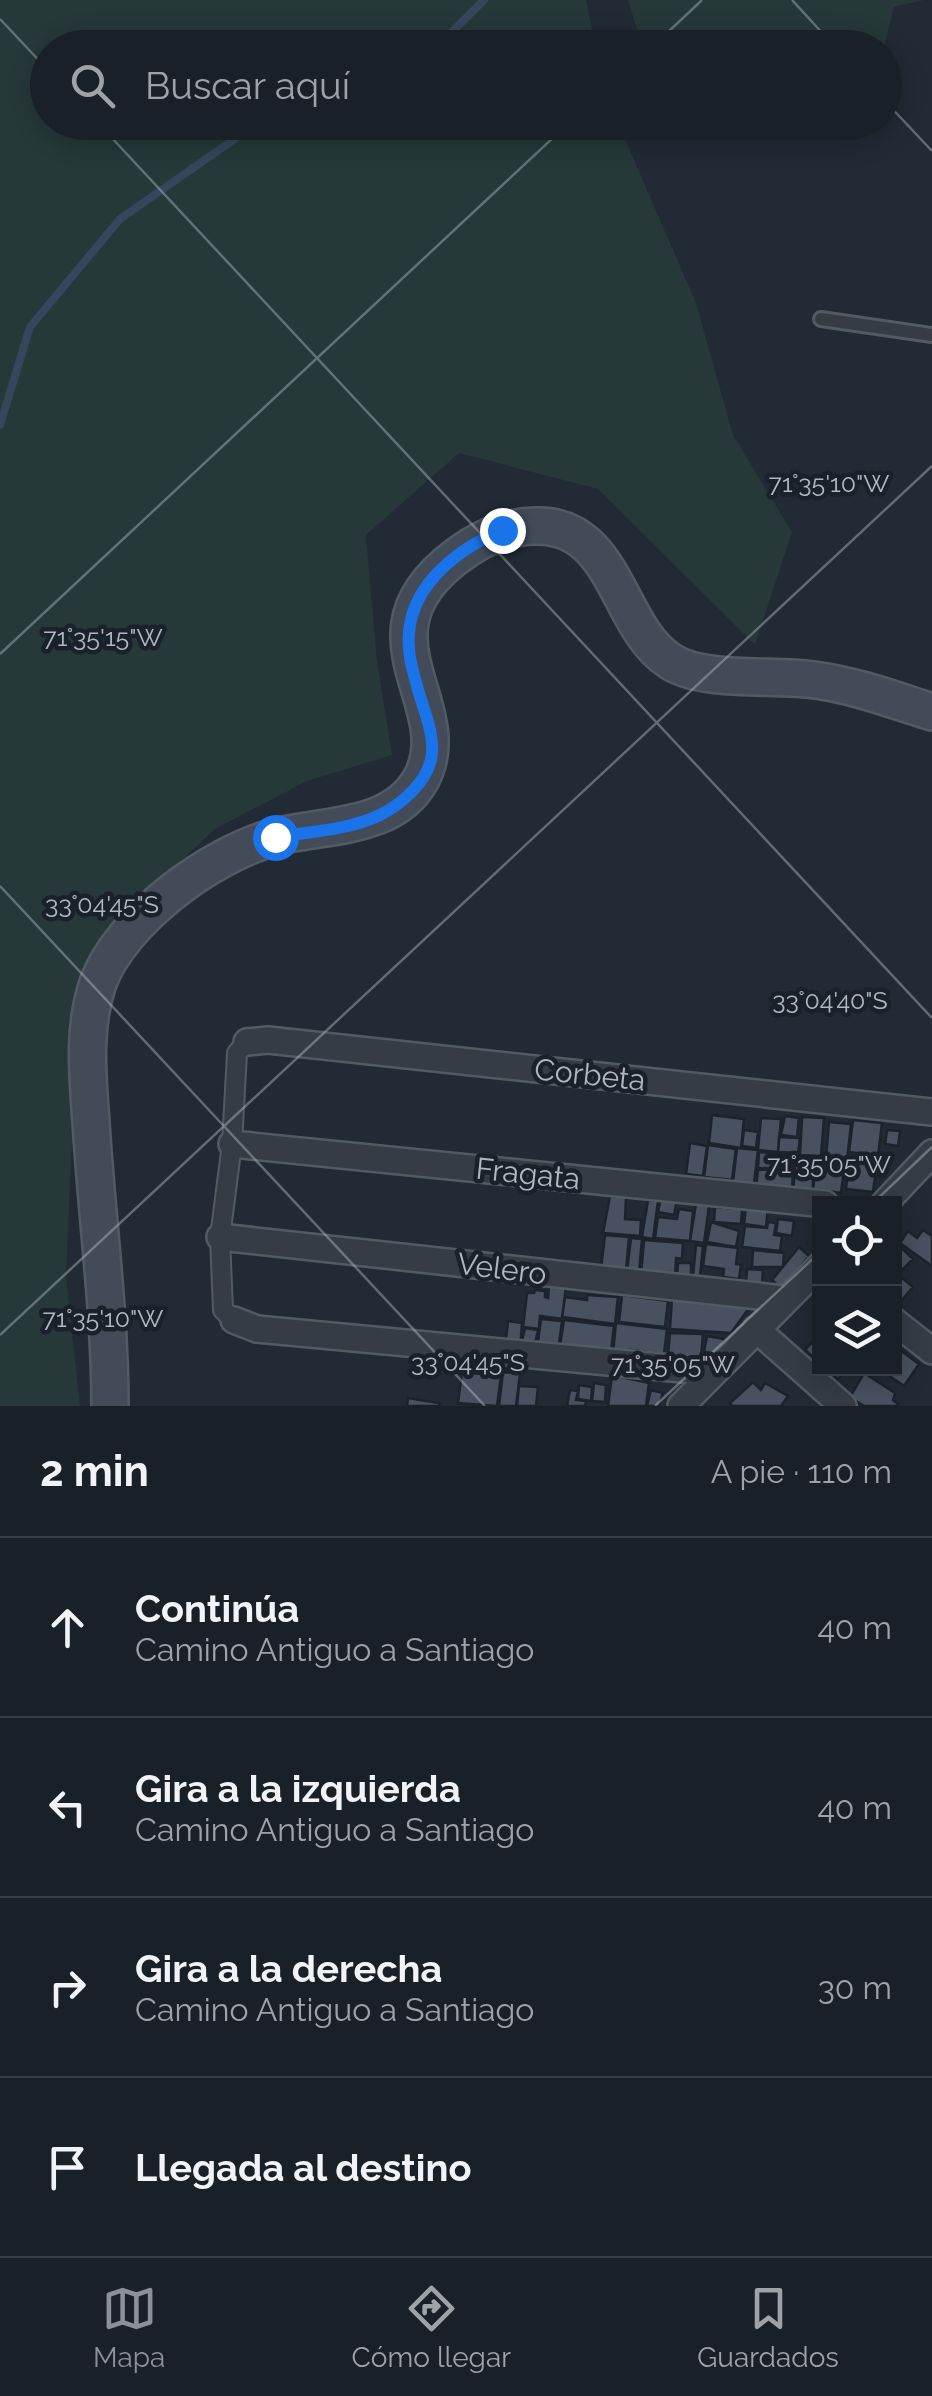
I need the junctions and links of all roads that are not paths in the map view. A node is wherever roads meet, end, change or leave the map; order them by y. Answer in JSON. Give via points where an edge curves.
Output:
{"nodes":[{"id":1,"x":822,"y":319,"type":"dead end"},
{"id":2,"x":932,"y":335,"type":"edge"},
{"id":3,"x":932,"y":712,"type":"edge"},
{"id":4,"x":247,"y":1042,"type":"joint"},
{"id":5,"x":932,"y":1112,"type":"edge"},
{"id":6,"x":232,"y":1144,"type":"junction"},
{"id":7,"x":932,"y":1153,"type":"edge"},
{"id":8,"x":892,"y":1196,"type":"edge"},
{"id":9,"x":812,"y":1203,"type":"edge"},
{"id":10,"x":220,"y":1237,"type":"junction"},
{"id":11,"x":812,"y":1274,"type":"edge"},
{"id":12,"x":785,"y":1299,"type":"junction"},
{"id":13,"x":234,"y":1320,"type":"joint"},
{"id":14,"x":902,"y":1327,"type":"edge"},
{"id":15,"x":756,"y":1328,"type":"junction"},
{"id":16,"x":932,"y":1350,"type":"edge"},
{"id":17,"x":714,"y":1372,"type":"junction"},
{"id":18,"x":110,"y":1406,"type":"edge"},
{"id":19,"x":682,"y":1406,"type":"edge"},
{"id":20,"x":843,"y":1406,"type":"edge"}],
"edges":[{"from":1,"to":2,"type":"lane"},
{"from":3,"to":18,"type":"main road","via":[[816,680],[692,670],[669,660],[652,644],[595,550],[570,533],[542,526],[502,530],[445,565],[420,594],[410,619],[408,648],[432,754],[420,782],[376,817],[238,851],[134,926],[97,986],[88,1027],[89,1083]]},
{"from":4,"to":5,"type":"street","name":"Corbeta"},
{"from":4,"to":6,"type":"street","via":[[237,1053]]},
{"from":6,"to":9,"type":"street","name":"Fragata"},
{"from":6,"to":10,"type":"street"},
{"from":7,"to":8,"type":"street"},
{"from":10,"to":12,"type":"street","name":"Velero"},
{"from":10,"to":13,"type":"street","via":[[223,1310]]},
{"from":11,"to":12,"type":"street"},
{"from":12,"to":15,"type":"street"},
{"from":13,"to":17,"type":"street","via":[[257,1329]]},
{"from":14,"to":16,"type":"street"},
{"from":15,"to":17,"type":"street"},
{"from":15,"to":20,"type":"street"},
{"from":17,"to":19,"type":"street"}]}
